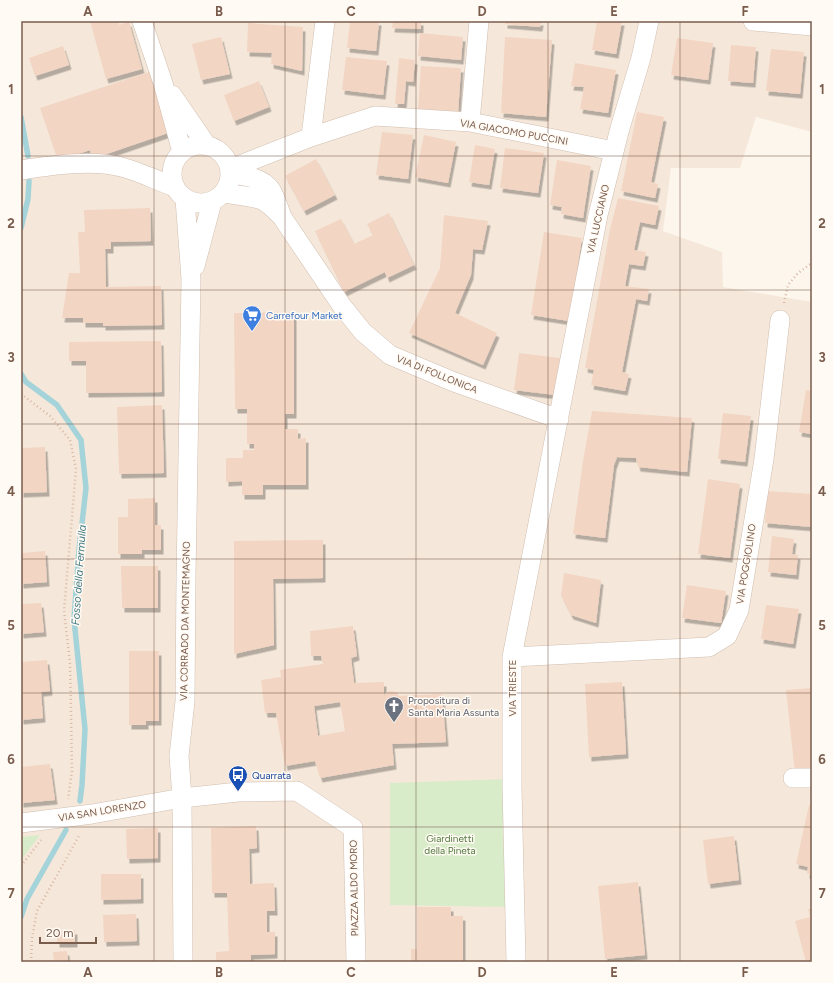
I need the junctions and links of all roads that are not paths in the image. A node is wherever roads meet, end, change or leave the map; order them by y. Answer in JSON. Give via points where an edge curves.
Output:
{"nodes":[{"id":1,"x":142,"y":21,"type":"edge"},
{"id":2,"x":325,"y":21,"type":"edge"},
{"id":3,"x":479,"y":21,"type":"edge"},
{"id":4,"x":649,"y":21,"type":"edge"},
{"id":5,"x":754,"y":21,"type":"edge"},
{"id":6,"x":812,"y":26,"type":"edge"},
{"id":7,"x":163,"y":83,"type":"junction"},
{"id":8,"x":470,"y":122,"type":"junction"},
{"id":9,"x":311,"y":137,"type":"junction"},
{"id":10,"x":207,"y":146,"type":"junction"},
{"id":11,"x":614,"y":151,"type":"junction"},
{"id":12,"x":178,"y":159,"type":"junction"},
{"id":13,"x":125,"y":168,"type":"junction"},
{"id":14,"x":21,"y":170,"type":"edge"},
{"id":15,"x":230,"y":171,"type":"junction"},
{"id":16,"x":180,"y":193,"type":"junction"},
{"id":17,"x":218,"y":198,"type":"junction"},
{"id":18,"x":282,"y":217,"type":"junction"},
{"id":19,"x":191,"y":279,"type":"junction"},
{"id":20,"x":780,"y":320,"type":"road end"},
{"id":21,"x":559,"y":419,"type":"junction"},
{"id":22,"x":512,"y":657,"type":"junction"},
{"id":23,"x":182,"y":798,"type":"junction"},
{"id":24,"x":21,"y":823,"type":"edge"},
{"id":25,"x":183,"y":962,"type":"edge"},
{"id":26,"x":356,"y":962,"type":"edge"},
{"id":27,"x":516,"y":962,"type":"edge"}],
"edges":[{"from":1,"to":7,"type":"street"},
{"from":2,"to":9,"type":"street"},
{"from":3,"to":8,"type":"street"},
{"from":4,"to":11,"type":"street","name":"VIA LUCCIANO"},
{"from":5,"to":6,"type":"street"},
{"from":7,"to":10,"type":"street"},
{"from":7,"to":12,"type":"street"},
{"from":8,"to":9,"type":"street","name":"VIA GIACOMO PUCCINI","via":[[375,116]]},
{"from":8,"to":11,"type":"street","name":"VIA GIACOMO PUCCINI"},
{"from":9,"to":15,"type":"street","name":"VIA GIACOMO PUCCINI"},
{"from":10,"to":12,"type":"street","via":[[192,146]]},
{"from":10,"to":15,"type":"street","via":[[216,149],[223,156],[229,164]]},
{"from":11,"to":21,"type":"street","name":"VIA LUCCIANO","via":[[598,215]]},
{"from":12,"to":13,"type":"street"},
{"from":12,"to":16,"type":"street","via":[[172,176]]},
{"from":13,"to":14,"type":"street","via":[[69,164]]},
{"from":13,"to":16,"type":"street"},
{"from":15,"to":17,"type":"street","via":[[229,184]]},
{"from":15,"to":18,"type":"street","name":"VIA DI FOLLONICA","via":[[256,178],[267,185]]},
{"from":16,"to":17,"type":"street","via":[[198,204],[205,204]]},
{"from":16,"to":19,"type":"street","name":"VIA CORRADO DA MONTEMAGNO"},
{"from":17,"to":18,"type":"street","name":"VIA DI FOLLONICA","via":[[257,199],[274,208]]},
{"from":17,"to":19,"type":"street","name":"VIA CORRADO DA MONTEMAGNO"},
{"from":18,"to":21,"type":"street","name":"VIA DI FOLLONICA","via":[[342,306],[363,332],[390,355],[454,382]]},
{"from":19,"to":23,"type":"street","name":"VIA CORRADO DA MONTEMAGNO","via":[[185,701],[179,756]]},
{"from":20,"to":22,"type":"street","name":"VIA POGGIOLINO","via":[[764,458],[739,610],[727,636],[709,647]]},
{"from":21,"to":22,"type":"street","name":"VIA TRIESTE"},
{"from":22,"to":27,"type":"street","name":"VIA TRIESTE"},
{"from":23,"to":24,"type":"street","name":"VIA SAN LORENZO","via":[[92,814]]},
{"from":23,"to":25,"type":"street","name":"VIA CORRADO DA MONTEMAGNO"},
{"from":23,"to":26,"type":"street","name":"PIAZZA ALDO MORO","via":[[244,792],[297,791],[353,828]]}]}
